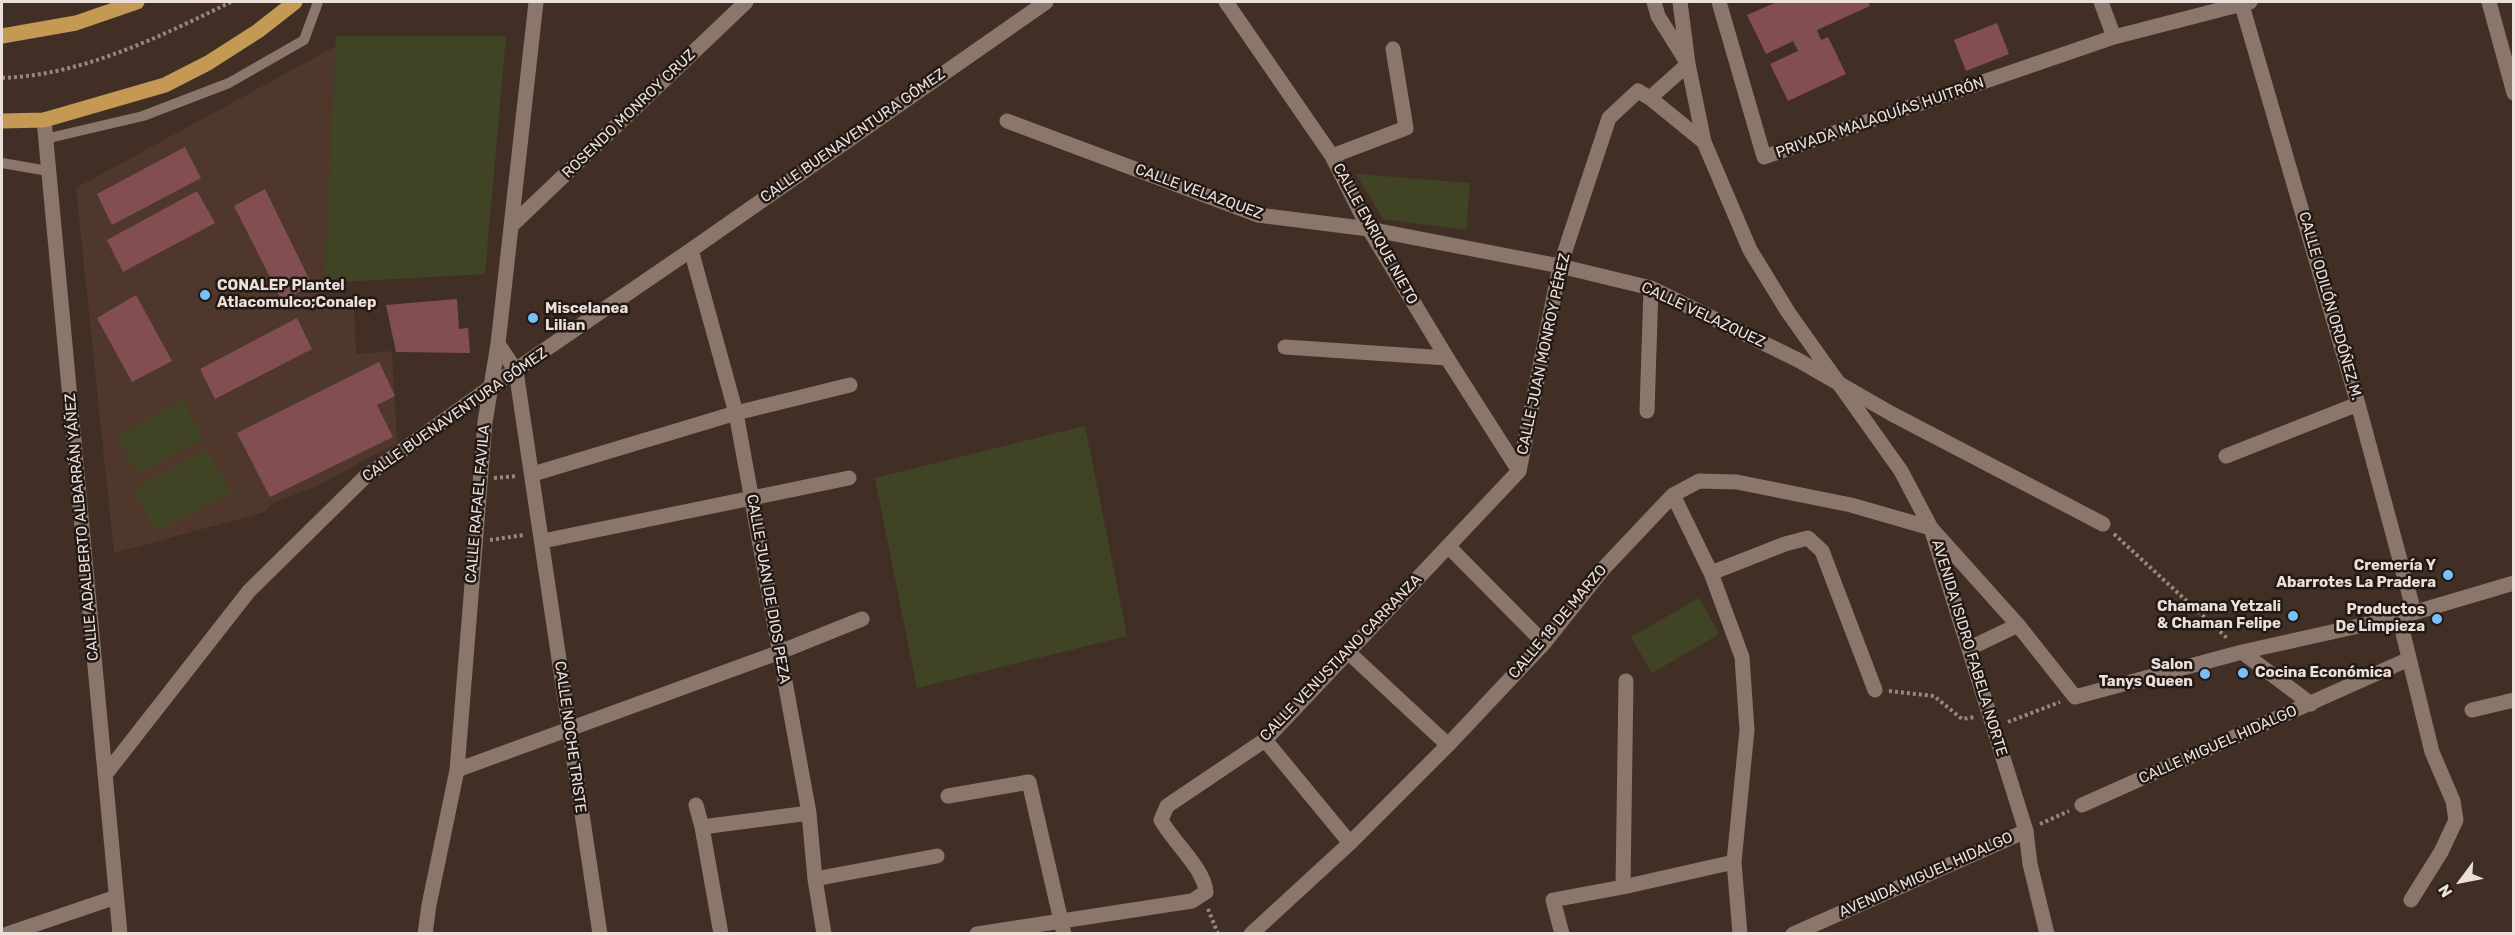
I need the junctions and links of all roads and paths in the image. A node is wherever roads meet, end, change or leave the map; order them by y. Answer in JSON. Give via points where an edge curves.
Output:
{"nodes":[{"id":1,"x":137,"y":2,"type":"edge"},
{"id":2,"x":231,"y":2,"type":"edge"},
{"id":3,"x":295,"y":2,"type":"edge"},
{"id":4,"x":318,"y":2,"type":"edge"},
{"id":5,"x":536,"y":2,"type":"edge"},
{"id":6,"x":746,"y":2,"type":"edge"},
{"id":7,"x":1046,"y":2,"type":"edge"},
{"id":8,"x":1226,"y":2,"type":"edge"},
{"id":9,"x":1654,"y":2,"type":"edge"},
{"id":10,"x":1680,"y":2,"type":"edge"},
{"id":11,"x":1719,"y":2,"type":"edge"},
{"id":12,"x":2101,"y":2,"type":"edge"},
{"id":13,"x":2244,"y":2,"type":"edge"},
{"id":14,"x":2489,"y":2,"type":"edge"},
{"id":15,"x":2,"y":36,"type":"edge"},
{"id":16,"x":2114,"y":37,"type":"junction"},
{"id":17,"x":1393,"y":49,"type":"dead end"},
{"id":18,"x":1688,"y":64,"type":"junction"},
{"id":19,"x":2,"y":78,"type":"edge"},
{"id":20,"x":2514,"y":93,"type":"edge"},
{"id":21,"x":1650,"y":98,"type":"junction"},
{"id":22,"x":44,"y":120,"type":"junction"},
{"id":23,"x":2,"y":121,"type":"edge"},
{"id":24,"x":1007,"y":121,"type":"dead end"},
{"id":25,"x":45,"y":139,"type":"junction"},
{"id":26,"x":1704,"y":142,"type":"junction"},
{"id":27,"x":1332,"y":156,"type":"junction"},
{"id":28,"x":2,"y":163,"type":"edge"},
{"id":29,"x":48,"y":171,"type":"junction"},
{"id":30,"x":511,"y":226,"type":"junction"},
{"id":31,"x":1369,"y":229,"type":"junction"},
{"id":32,"x":691,"y":250,"type":"junction"},
{"id":33,"x":1560,"y":266,"type":"junction"},
{"id":34,"x":1652,"y":288,"type":"junction"},
{"id":35,"x":498,"y":344,"type":"junction"},
{"id":36,"x":1286,"y":347,"type":"dead end"},
{"id":37,"x":1447,"y":358,"type":"junction"},
{"id":38,"x":516,"y":371,"type":"junction"},
{"id":39,"x":1839,"y":384,"type":"junction"},
{"id":40,"x":850,"y":385,"type":"dead end"},
{"id":41,"x":492,"y":386,"type":"junction"},
{"id":42,"x":2358,"y":404,"type":"junction"},
{"id":43,"x":1647,"y":411,"type":"dead end"},
{"id":44,"x":736,"y":413,"type":"junction"},
{"id":45,"x":2226,"y":456,"type":"dead end"},
{"id":46,"x":1519,"y":471,"type":"junction"},
{"id":47,"x":533,"y":474,"type":"junction"},
{"id":48,"x":849,"y":478,"type":"dead end"},
{"id":49,"x":491,"y":479,"type":"dead end"},
{"id":50,"x":1673,"y":495,"type":"junction"},
{"id":51,"x":752,"y":497,"type":"junction"},
{"id":52,"x":2103,"y":524,"type":"joint"},
{"id":53,"x":1931,"y":528,"type":"junction"},
{"id":54,"x":542,"y":536,"type":"junction"},
{"id":55,"x":486,"y":541,"type":"dead end"},
{"id":56,"x":1448,"y":546,"type":"junction"},
{"id":57,"x":1711,"y":573,"type":"junction"},
{"id":58,"x":2514,"y":583,"type":"edge"},
{"id":59,"x":2414,"y":612,"type":"junction"},
{"id":60,"x":2399,"y":617,"type":"junction"},
{"id":61,"x":862,"y":619,"type":"dead end"},
{"id":62,"x":2018,"y":625,"type":"junction"},
{"id":63,"x":1544,"y":643,"type":"junction"},
{"id":64,"x":1970,"y":648,"type":"junction"},
{"id":65,"x":780,"y":652,"type":"junction"},
{"id":66,"x":1348,"y":652,"type":"junction"},
{"id":67,"x":2242,"y":652,"type":"junction"},
{"id":68,"x":2409,"y":659,"type":"junction"},
{"id":69,"x":1626,"y":681,"type":"dead end"},
{"id":70,"x":1875,"y":690,"type":"joint"},
{"id":71,"x":2074,"y":697,"type":"junction"},
{"id":72,"x":2514,"y":700,"type":"edge"},
{"id":73,"x":2311,"y":704,"type":"junction"},
{"id":74,"x":2472,"y":710,"type":"dead end"},
{"id":75,"x":1992,"y":721,"type":"junction"},
{"id":76,"x":568,"y":728,"type":"junction"},
{"id":77,"x":1265,"y":740,"type":"junction"},
{"id":78,"x":1448,"y":746,"type":"junction"},
{"id":79,"x":457,"y":770,"type":"junction"},
{"id":80,"x":105,"y":775,"type":"junction"},
{"id":81,"x":948,"y":796,"type":"dead end"},
{"id":82,"x":696,"y":805,"type":"dead end"},
{"id":83,"x":2082,"y":805,"type":"joint"},
{"id":84,"x":809,"y":813,"type":"junction"},
{"id":85,"x":702,"y":828,"type":"junction"},
{"id":86,"x":2026,"y":831,"type":"junction"},
{"id":87,"x":1350,"y":843,"type":"junction"},
{"id":88,"x":937,"y":856,"type":"dead end"},
{"id":89,"x":1734,"y":862,"type":"junction"},
{"id":90,"x":815,"y":879,"type":"junction"},
{"id":91,"x":1623,"y":887,"type":"junction"},
{"id":92,"x":1204,"y":893,"type":"junction"},
{"id":93,"x":116,"y":897,"type":"junction"},
{"id":94,"x":2411,"y":900,"type":"dead end"},
{"id":95,"x":1062,"y":927,"type":"edge"},
{"id":96,"x":8,"y":933,"type":"edge"},
{"id":97,"x":120,"y":933,"type":"edge"},
{"id":98,"x":425,"y":933,"type":"edge"},
{"id":99,"x":600,"y":933,"type":"edge"},
{"id":100,"x":721,"y":933,"type":"edge"},
{"id":101,"x":824,"y":933,"type":"edge"},
{"id":102,"x":977,"y":933,"type":"edge"},
{"id":103,"x":1218,"y":933,"type":"edge"},
{"id":104,"x":1251,"y":933,"type":"edge"},
{"id":105,"x":1562,"y":933,"type":"edge"},
{"id":106,"x":1740,"y":933,"type":"edge"},
{"id":107,"x":1793,"y":933,"type":"edge"},
{"id":108,"x":2047,"y":933,"type":"edge"}],
"edges":[{"from":1,"to":15,"type":"main road","via":[[76,23]]},
{"from":2,"to":19,"type":"path","via":[[85,65]]},
{"from":3,"to":22,"type":"main road","via":[[218,57],[165,85]]},
{"from":4,"to":25,"type":"lane","via":[[304,40],[229,83],[143,116]]},
{"from":5,"to":30,"type":"street","name":"CALLE RAFAEL FAVILA"},
{"from":6,"to":30,"type":"street","name":"ROSENDO MONROY CRUZ"},
{"from":7,"to":32,"type":"street","name":"CALLE BUENAVENTURA GÓMEZ"},
{"from":8,"to":27,"type":"street","name":"CALLE ENRIQUE NIETO"},
{"from":9,"to":18,"type":"street","via":[[1658,16]]},
{"from":10,"to":18,"type":"street","name":"AVENIDA ISIDRO FABELA NORTE"},
{"from":11,"to":16,"type":"street","name":"PRIVADA MALAQUÍAS HUITRÓN","via":[[1764,157]]},
{"from":12,"to":16,"type":"street"},
{"from":13,"to":16,"type":"street"},
{"from":13,"to":42,"type":"street","name":"CALLE ODILÓN ORDÓÑEZ M."},
{"from":14,"to":20,"type":"street"},
{"from":17,"to":27,"type":"street","via":[[1406,128]]},
{"from":18,"to":21,"type":"street"},
{"from":18,"to":26,"type":"street","name":"AVENIDA ISIDRO FABELA NORTE"},
{"from":21,"to":26,"type":"street"},
{"from":21,"to":33,"type":"street","name":"CALLE JUAN MONROY PÉREZ","via":[[1638,91],[1609,118]]},
{"from":22,"to":23,"type":"main road"},
{"from":22,"to":25,"type":"street","name":"CALLE ADALBERTO ALBARRÁN YÁÑEZ"},
{"from":24,"to":31,"type":"street","name":"CALLE VELAZQUEZ","via":[[1258,215]]},
{"from":25,"to":29,"type":"street","name":"CALLE ADALBERTO ALBARRÁN YÁÑEZ"},
{"from":26,"to":39,"type":"street","name":"AVENIDA ISIDRO FABELA NORTE","via":[[1750,250]]},
{"from":27,"to":31,"type":"street","name":"CALLE ENRIQUE NIETO"},
{"from":28,"to":29,"type":"lane"},
{"from":29,"to":80,"type":"street","name":"CALLE ADALBERTO ALBARRÁN YÁÑEZ"},
{"from":30,"to":35,"type":"street","name":"CALLE RAFAEL FAVILA"},
{"from":31,"to":33,"type":"street","name":"CALLE VELAZQUEZ"},
{"from":31,"to":37,"type":"street","name":"CALLE ENRIQUE NIETO"},
{"from":32,"to":38,"type":"street","name":"CALLE BUENAVENTURA GÓMEZ"},
{"from":32,"to":44,"type":"street","name":"CALLE JUAN DE DIOS PEZA"},
{"from":33,"to":34,"type":"street","name":"CALLE VELAZQUEZ"},
{"from":33,"to":46,"type":"street","name":"CALLE JUAN MONROY PÉREZ"},
{"from":34,"to":39,"type":"street","name":"CALLE VELAZQUEZ"},
{"from":34,"to":43,"type":"street"},
{"from":35,"to":38,"type":"street","name":"CALLE NOCHE TRISTE"},
{"from":35,"to":41,"type":"street","name":"CALLE RAFAEL FAVILA"},
{"from":36,"to":37,"type":"street"},
{"from":37,"to":46,"type":"street","name":"CALLE ENRIQUE NIETO"},
{"from":38,"to":41,"type":"street","name":"CALLE BUENAVENTURA GÓMEZ"},
{"from":38,"to":47,"type":"street","name":"CALLE NOCHE TRISTE"},
{"from":39,"to":52,"type":"street","name":"CALLE VELAZQUEZ"},
{"from":39,"to":53,"type":"street","name":"AVENIDA ISIDRO FABELA NORTE","via":[[1901,471]]},
{"from":40,"to":44,"type":"street"},
{"from":41,"to":79,"type":"street","name":"CALLE RAFAEL FAVILA","via":[[485,422]]},
{"from":41,"to":80,"type":"street","name":"CALLE BUENAVENTURA GÓMEZ","via":[[365,477],[249,591]]},
{"from":42,"to":45,"type":"street"},
{"from":42,"to":59,"type":"street","name":"CALLE ODILÓN ORDÓÑEZ M."},
{"from":44,"to":47,"type":"street"},
{"from":44,"to":51,"type":"street","name":"CALLE JUAN DE DIOS PEZA"},
{"from":46,"to":56,"type":"street","name":"CALLE VENUSTIANO CARRANZA"},
{"from":47,"to":49,"type":"path"},
{"from":47,"to":54,"type":"street","name":"CALLE NOCHE TRISTE"},
{"from":48,"to":51,"type":"street"},
{"from":50,"to":53,"type":"street","name":"CALLE 18 DE MARZO","via":[[1699,481],[1737,482],[1851,505]]},
{"from":50,"to":57,"type":"street"},
{"from":50,"to":63,"type":"street","name":"CALLE 18 DE MARZO","via":[[1603,569]]},
{"from":51,"to":54,"type":"street"},
{"from":51,"to":65,"type":"street","name":"CALLE JUAN DE DIOS PEZA"},
{"from":52,"to":67,"type":"path"},
{"from":53,"to":62,"type":"street"},
{"from":53,"to":64,"type":"street","name":"AVENIDA ISIDRO FABELA NORTE"},
{"from":54,"to":55,"type":"path"},
{"from":54,"to":76,"type":"street","name":"CALLE NOCHE TRISTE"},
{"from":56,"to":63,"type":"street"},
{"from":56,"to":66,"type":"street","name":"CALLE VENUSTIANO CARRANZA"},
{"from":57,"to":70,"type":"street","via":[[1808,538],[1822,551]]},
{"from":57,"to":89,"type":"street","via":[[1742,657],[1747,730]]},
{"from":58,"to":59,"type":"street"},
{"from":59,"to":60,"type":"street"},
{"from":60,"to":67,"type":"street"},
{"from":60,"to":68,"type":"street"},
{"from":61,"to":65,"type":"street"},
{"from":62,"to":64,"type":"street"},
{"from":62,"to":71,"type":"street"},
{"from":63,"to":78,"type":"street","name":"CALLE 18 DE MARZO"},
{"from":64,"to":75,"type":"street","name":"AVENIDA ISIDRO FABELA NORTE"},
{"from":65,"to":76,"type":"street"},
{"from":65,"to":84,"type":"street","name":"CALLE JUAN DE DIOS PEZA"},
{"from":66,"to":77,"type":"street","name":"CALLE VENUSTIANO CARRANZA"},
{"from":66,"to":78,"type":"street"},
{"from":67,"to":71,"type":"street"},
{"from":67,"to":73,"type":"street"},
{"from":68,"to":73,"type":"street","name":"CALLE MIGUEL HIDALGO"},
{"from":68,"to":94,"type":"street","via":[[2432,752],[2453,801],[2456,820]]},
{"from":69,"to":91,"type":"street"},
{"from":70,"to":75,"type":"path","via":[[1934,696],[1962,719]]},
{"from":71,"to":75,"type":"path"},
{"from":72,"to":74,"type":"street"},
{"from":73,"to":83,"type":"street","name":"CALLE MIGUEL HIDALGO"},
{"from":75,"to":86,"type":"street","name":"AVENIDA ISIDRO FABELA NORTE"},
{"from":76,"to":79,"type":"street"},
{"from":76,"to":99,"type":"street","name":"CALLE NOCHE TRISTE"},
{"from":77,"to":87,"type":"street"},
{"from":77,"to":92,"type":"street","name":"CALLE VENUSTIANO CARRANZA","via":[[1167,807],[1161,820],[1205,880]]},
{"from":78,"to":87,"type":"street","name":"CALLE 18 DE MARZO"},
{"from":79,"to":98,"type":"street","name":"CALLE RAFAEL FAVILA"},
{"from":80,"to":93,"type":"street","name":"CALLE ADALBERTO ALBARRÁN YÁÑEZ"},
{"from":81,"to":95,"type":"street","via":[[1029,782]]},
{"from":82,"to":85,"type":"street"},
{"from":83,"to":86,"type":"path"},
{"from":84,"to":85,"type":"street"},
{"from":84,"to":90,"type":"street","name":"CALLE JUAN DE DIOS PEZA"},
{"from":85,"to":100,"type":"street"},
{"from":86,"to":107,"type":"street","name":"AVENIDA MIGUEL HIDALGO"},
{"from":86,"to":108,"type":"street","name":"AVENIDA ISIDRO FABELA NORTE"},
{"from":87,"to":104,"type":"street","name":"CALLE 18 DE MARZO"},
{"from":88,"to":90,"type":"street"},
{"from":89,"to":91,"type":"street"},
{"from":89,"to":106,"type":"street"},
{"from":90,"to":101,"type":"street","name":"CALLE JUAN DE DIOS PEZA"},
{"from":91,"to":105,"type":"street","via":[[1553,900]]},
{"from":92,"to":95,"type":"street","via":[[1192,901]]},
{"from":92,"to":103,"type":"path"},
{"from":93,"to":96,"type":"street"},
{"from":93,"to":97,"type":"street","name":"CALLE ADALBERTO ALBARRÁN YÁÑEZ"},
{"from":95,"to":102,"type":"street"}]}
